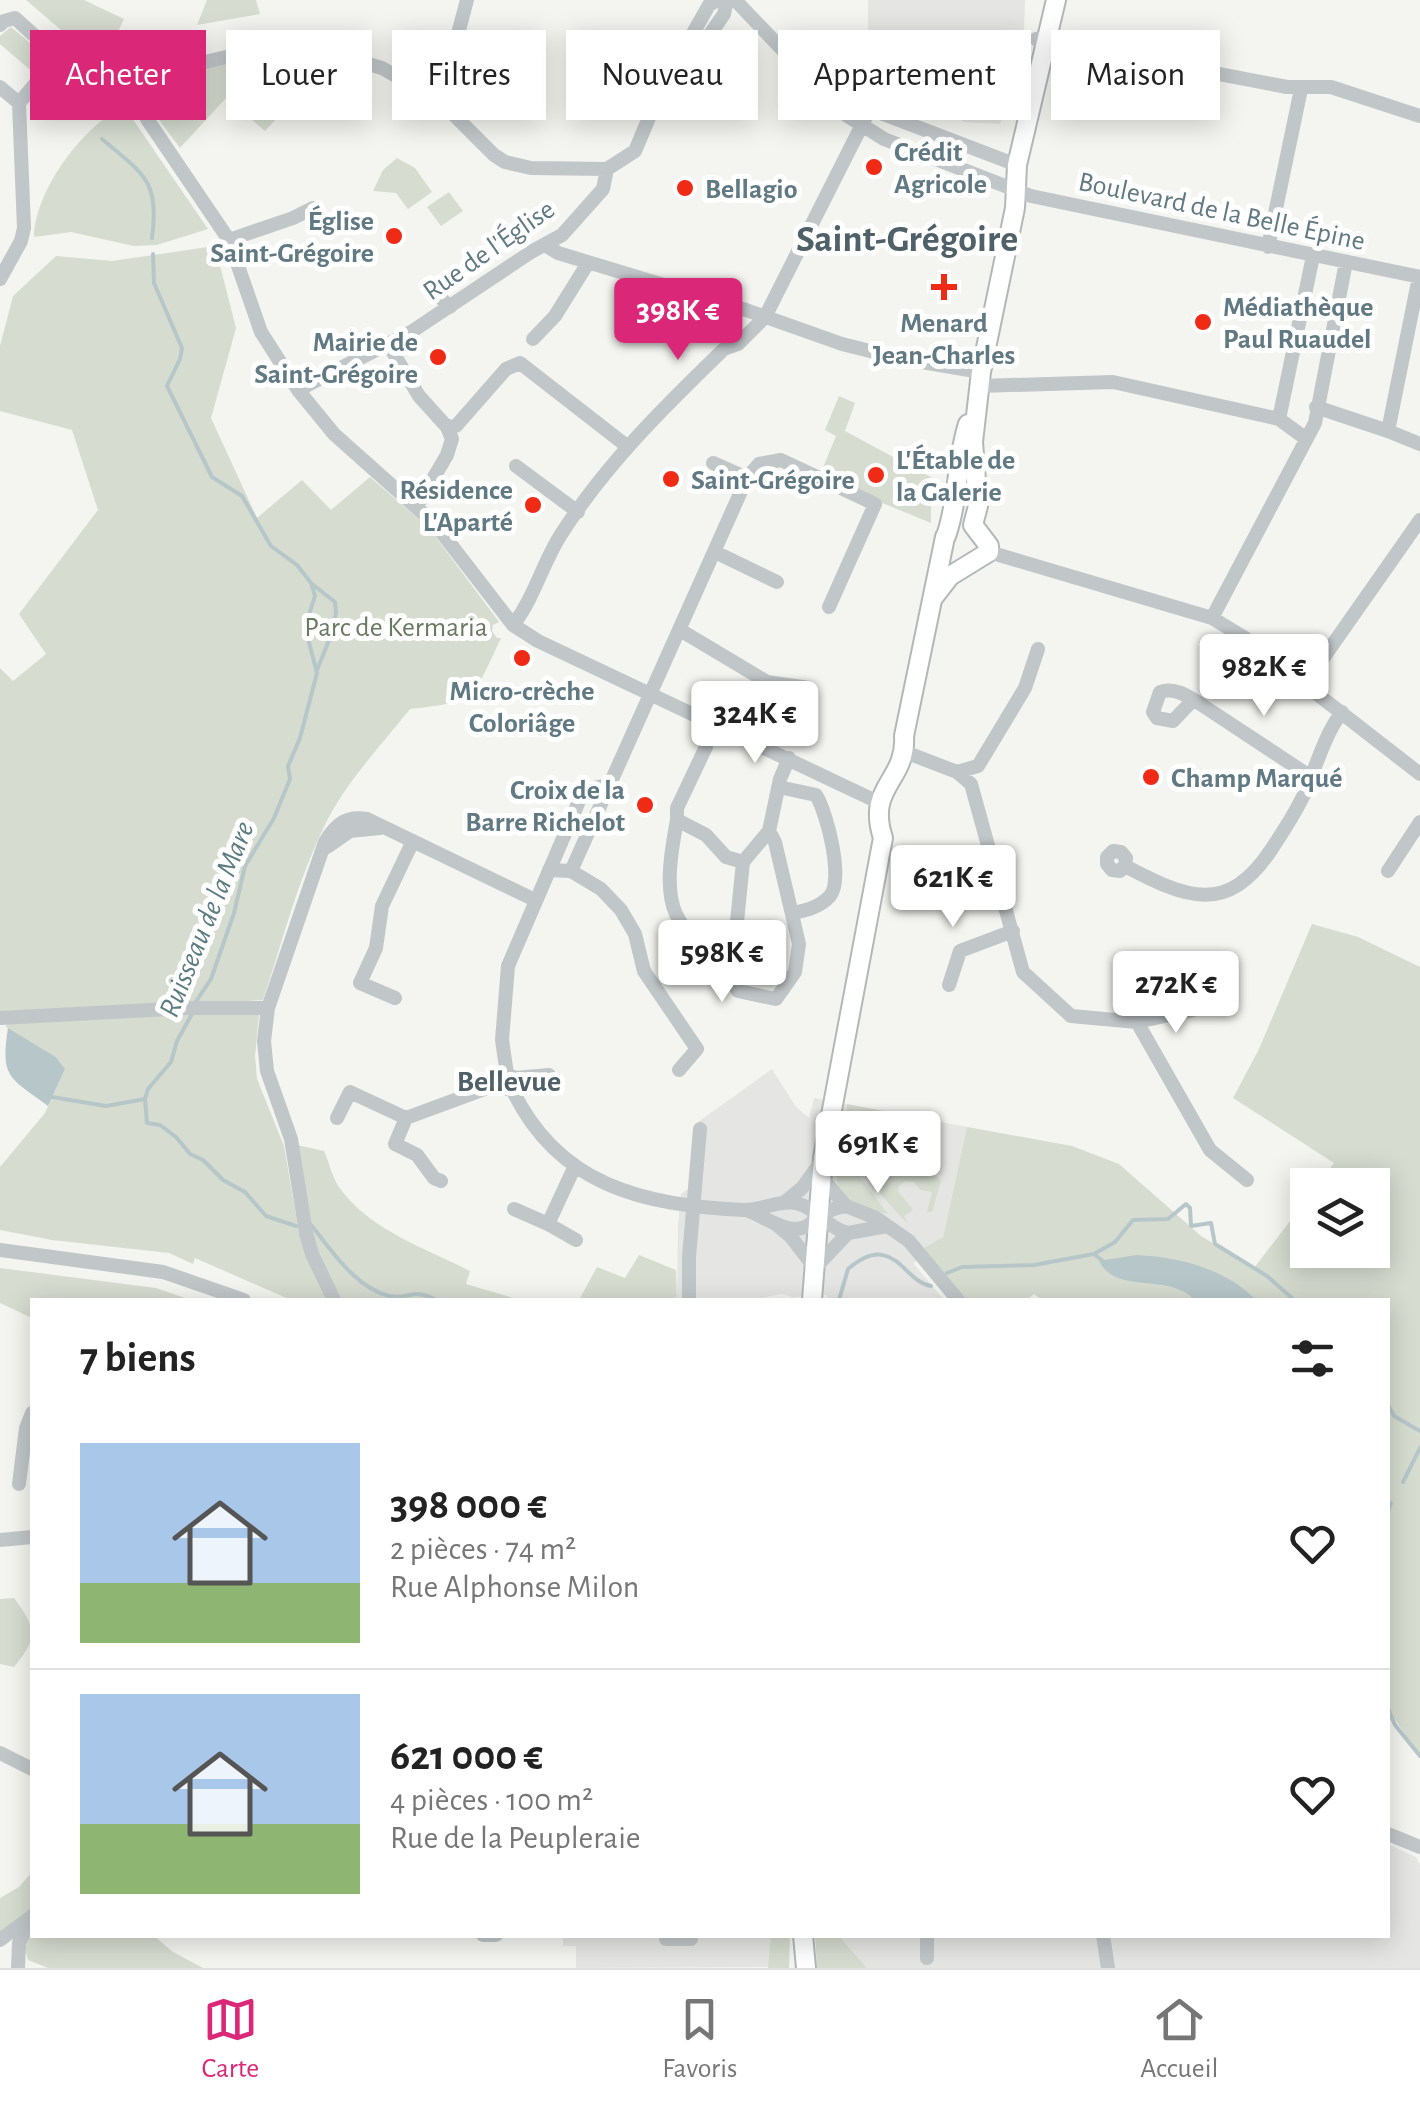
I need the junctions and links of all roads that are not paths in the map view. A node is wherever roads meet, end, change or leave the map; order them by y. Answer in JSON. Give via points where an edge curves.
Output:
{"nodes":[{"id":1,"x":466,"y":0,"type":"edge"},
{"id":2,"x":717,"y":0,"type":"edge"},
{"id":3,"x":727,"y":0,"type":"edge"},
{"id":4,"x":735,"y":0,"type":"edge"},
{"id":5,"x":1044,"y":0,"type":"edge"},
{"id":6,"x":1056,"y":0,"type":"edge"},
{"id":7,"x":0,"y":25,"type":"edge"},
{"id":8,"x":458,"y":30,"type":"edge"},
{"id":9,"x":694,"y":30,"type":"edge"},
{"id":10,"x":713,"y":30,"type":"edge"},
{"id":11,"x":30,"y":35,"type":"edge"},
{"id":12,"x":1041,"y":41,"type":"junction"},
{"id":13,"x":778,"y":44,"type":"edge"},
{"id":14,"x":206,"y":61,"type":"edge"},
{"id":15,"x":392,"y":74,"type":"edge"},
{"id":16,"x":0,"y":87,"type":"edge"},
{"id":17,"x":1301,"y":89,"type":"junction"},
{"id":18,"x":30,"y":90,"type":"edge"},
{"id":19,"x":23,"y":98,"type":"junction"},
{"id":20,"x":1420,"y":116,"type":"edge"},
{"id":21,"x":147,"y":120,"type":"edge"},
{"id":22,"x":460,"y":120,"type":"edge"},
{"id":23,"x":648,"y":120,"type":"edge"},
{"id":24,"x":854,"y":120,"type":"edge"},
{"id":25,"x":865,"y":120,"type":"edge"},
{"id":26,"x":899,"y":120,"type":"edge"},
{"id":27,"x":862,"y":127,"type":"junction"},
{"id":28,"x":1018,"y":166,"type":"junction"},
{"id":29,"x":607,"y":170,"type":"junction"},
{"id":30,"x":1014,"y":190,"type":"junction"},
{"id":31,"x":313,"y":208,"type":"dead end"},
{"id":32,"x":228,"y":240,"type":"junction"},
{"id":33,"x":545,"y":245,"type":"junction"},
{"id":34,"x":1268,"y":247,"type":"junction"},
{"id":35,"x":1313,"y":256,"type":"junction"},
{"id":36,"x":588,"y":262,"type":"junction"},
{"id":37,"x":1346,"y":262,"type":"junction"},
{"id":38,"x":1420,"y":277,"type":"edge"},
{"id":39,"x":0,"y":279,"type":"edge"},
{"id":40,"x":430,"y":288,"type":"dead end"},
{"id":41,"x":450,"y":307,"type":"junction"},
{"id":42,"x":765,"y":316,"type":"junction"},
{"id":43,"x":534,"y":339,"type":"dead end"},
{"id":44,"x":388,"y":344,"type":"junction"},
{"id":45,"x":980,"y":383,"type":"junction"},
{"id":46,"x":298,"y":390,"type":"junction"},
{"id":47,"x":1316,"y":410,"type":"junction"},
{"id":48,"x":1279,"y":419,"type":"junction"},
{"id":49,"x":448,"y":427,"type":"junction"},
{"id":50,"x":1388,"y":431,"type":"junction"},
{"id":51,"x":1301,"y":434,"type":"junction"},
{"id":52,"x":1420,"y":444,"type":"edge"},
{"id":53,"x":628,"y":446,"type":"junction"},
{"id":54,"x":713,"y":464,"type":"dead end"},
{"id":55,"x":516,"y":466,"type":"dead end"},
{"id":56,"x":747,"y":478,"type":"junction"},
{"id":57,"x":417,"y":506,"type":"junction"},
{"id":58,"x":578,"y":512,"type":"junction"},
{"id":59,"x":1420,"y":520,"type":"edge"},
{"id":60,"x":973,"y":525,"type":"junction"},
{"id":61,"x":946,"y":537,"type":"junction"},
{"id":62,"x":715,"y":552,"type":"junction"},
{"id":63,"x":989,"y":552,"type":"junction"},
{"id":64,"x":963,"y":566,"type":"junction"},
{"id":65,"x":777,"y":582,"type":"dead end"},
{"id":66,"x":933,"y":598,"type":"junction"},
{"id":67,"x":828,"y":607,"type":"dead end"},
{"id":68,"x":1212,"y":618,"type":"junction"},
{"id":69,"x":513,"y":626,"type":"junction"},
{"id":70,"x":680,"y":630,"type":"junction"},
{"id":71,"x":1038,"y":649,"type":"dead end"},
{"id":72,"x":1305,"y":684,"type":"junction"},
{"id":73,"x":809,"y":688,"type":"dead end"},
{"id":74,"x":650,"y":693,"type":"junction"},
{"id":75,"x":1193,"y":700,"type":"dead end"},
{"id":76,"x":1342,"y":712,"type":"junction"},
{"id":77,"x":706,"y":747,"type":"dead end"},
{"id":78,"x":905,"y":752,"type":"junction"},
{"id":79,"x":789,"y":758,"type":"junction"},
{"id":80,"x":957,"y":772,"type":"junction"},
{"id":81,"x":1420,"y":774,"type":"edge"},
{"id":82,"x":1312,"y":776,"type":"junction"},
{"id":83,"x":607,"y":785,"type":"junction"},
{"id":84,"x":779,"y":787,"type":"junction"},
{"id":85,"x":878,"y":802,"type":"junction"},
{"id":86,"x":677,"y":820,"type":"junction"},
{"id":87,"x":1420,"y":822,"type":"edge"},
{"id":88,"x":769,"y":831,"type":"junction"},
{"id":89,"x":413,"y":841,"type":"junction"},
{"id":90,"x":743,"y":862,"type":"junction"},
{"id":91,"x":1125,"y":866,"type":"dead end"},
{"id":92,"x":549,"y":870,"type":"junction"},
{"id":93,"x":570,"y":871,"type":"junction"},
{"id":94,"x":1388,"y":871,"type":"dead end"},
{"id":95,"x":535,"y":900,"type":"junction"},
{"id":96,"x":794,"y":914,"type":"junction"},
{"id":97,"x":1013,"y":931,"type":"junction"},
{"id":98,"x":731,"y":981,"type":"junction"},
{"id":99,"x":949,"y":985,"type":"dead end"},
{"id":100,"x":395,"y":998,"type":"dead end"},
{"id":101,"x":1206,"y":1007,"type":"dead end"},
{"id":102,"x":268,"y":1008,"type":"junction"},
{"id":103,"x":0,"y":1018,"type":"edge"},
{"id":104,"x":1137,"y":1022,"type":"junction"},
{"id":105,"x":679,"y":1070,"type":"dead end"},
{"id":106,"x":549,"y":1074,"type":"dead end"},
{"id":107,"x":509,"y":1081,"type":"junction"},
{"id":108,"x":337,"y":1118,"type":"dead end"},
{"id":109,"x":406,"y":1118,"type":"junction"},
{"id":110,"x":700,"y":1130,"type":"dead end"},
{"id":111,"x":574,"y":1168,"type":"junction"},
{"id":112,"x":823,"y":1168,"type":"junction"},
{"id":113,"x":1247,"y":1180,"type":"dead end"},
{"id":114,"x":441,"y":1181,"type":"dead end"},
{"id":115,"x":786,"y":1202,"type":"junction"},
{"id":116,"x":693,"y":1206,"type":"junction"},
{"id":117,"x":846,"y":1206,"type":"junction"},
{"id":118,"x":514,"y":1208,"type":"dead end"},
{"id":119,"x":749,"y":1211,"type":"junction"},
{"id":120,"x":818,"y":1216,"type":"junction"},
{"id":121,"x":548,"y":1224,"type":"junction"},
{"id":122,"x":777,"y":1225,"type":"junction"},
{"id":123,"x":888,"y":1226,"type":"junction"},
{"id":124,"x":848,"y":1233,"type":"junction"},
{"id":125,"x":576,"y":1240,"type":"dead end"},
{"id":126,"x":0,"y":1250,"type":"edge"},
{"id":127,"x":814,"y":1268,"type":"junction"},
{"id":128,"x":238,"y":1298,"type":"edge"},
{"id":129,"x":333,"y":1298,"type":"edge"},
{"id":130,"x":689,"y":1298,"type":"edge"},
{"id":131,"x":805,"y":1298,"type":"edge"},
{"id":132,"x":812,"y":1298,"type":"edge"},
{"id":133,"x":956,"y":1298,"type":"edge"},
{"id":134,"x":30,"y":1418,"type":"edge"},
{"id":135,"x":19,"y":1484,"type":"dead end"},
{"id":136,"x":30,"y":1537,"type":"edge"},
{"id":137,"x":0,"y":1540,"type":"edge"},
{"id":138,"x":0,"y":1753,"type":"edge"},
{"id":139,"x":30,"y":1767,"type":"edge"},
{"id":140,"x":1390,"y":1835,"type":"edge"},
{"id":141,"x":1420,"y":1847,"type":"edge"},
{"id":142,"x":30,"y":1918,"type":"edge"},
{"id":143,"x":30,"y":1921,"type":"edge"},
{"id":144,"x":666,"y":1938,"type":"edge"},
{"id":145,"x":803,"y":1938,"type":"edge"},
{"id":146,"x":928,"y":1938,"type":"edge"},
{"id":147,"x":1103,"y":1938,"type":"edge"},
{"id":148,"x":690,"y":1939,"type":"dead end"},
{"id":149,"x":0,"y":1940,"type":"edge"},
{"id":150,"x":927,"y":1958,"type":"dead end"},
{"id":151,"x":803,"y":1964,"type":"edge"},
{"id":152,"x":18,"y":1968,"type":"edge"},
{"id":153,"x":1108,"y":1968,"type":"edge"}],
"edges":[{"from":1,"to":8,"type":"street"},
{"from":2,"to":9,"type":"street","name":"Rue de l'Église"},
{"from":3,"to":10,"type":"street","name":"Rue de l'Église"},
{"from":4,"to":13,"type":"street"},
{"from":5,"to":12,"type":"main road"},
{"from":6,"to":12,"type":"main road"},
{"from":7,"to":11,"type":"street","via":[[15,18]]},
{"from":12,"to":17,"type":"street"},
{"from":12,"to":28,"type":"main road","via":[[1029,76],[1033,92]]},
{"from":14,"to":15,"type":"street","via":[[289,47]]},
{"from":16,"to":19,"type":"street"},
{"from":17,"to":20,"type":"street","via":[[1331,88]]},
{"from":17,"to":34,"type":"street"},
{"from":18,"to":19,"type":"street"},
{"from":19,"to":39,"type":"street","via":[[26,213],[21,240]]},
{"from":21,"to":32,"type":"street"},
{"from":22,"to":29,"type":"street","via":[[505,162]]},
{"from":23,"to":29,"type":"street","name":"Rue de l'Église","via":[[635,151]]},
{"from":24,"to":27,"type":"street","name":"Boulevard de la Belle Épine"},
{"from":25,"to":27,"type":"street"},
{"from":26,"to":28,"type":"street"},
{"from":27,"to":30,"type":"street","name":"Boulevard de la Belle Épine"},
{"from":27,"to":42,"type":"street"},
{"from":28,"to":30,"type":"main road"},
{"from":29,"to":33,"type":"street","name":"Rue de l'Église","via":[[603,189]]},
{"from":30,"to":34,"type":"street","name":"Boulevard de la Belle Épine"},
{"from":30,"to":45,"type":"main road"},
{"from":31,"to":32,"type":"street"},
{"from":32,"to":46,"type":"street","via":[[261,332]]},
{"from":33,"to":36,"type":"street"},
{"from":33,"to":41,"type":"street","name":"Rue de l'Église"},
{"from":34,"to":35,"type":"street","name":"Boulevard de la Belle Épine"},
{"from":35,"to":37,"type":"street","name":"Boulevard de la Belle Épine"},
{"from":35,"to":48,"type":"street"},
{"from":36,"to":42,"type":"street"},
{"from":36,"to":43,"type":"street"},
{"from":37,"to":38,"type":"street","name":"Boulevard de la Belle Épine"},
{"from":37,"to":47,"type":"street"},
{"from":38,"to":50,"type":"street"},
{"from":40,"to":41,"type":"street"},
{"from":41,"to":44,"type":"street","name":"Rue de l'Église"},
{"from":42,"to":45,"type":"street"},
{"from":42,"to":53,"type":"street"},
{"from":44,"to":46,"type":"street","name":"Rue de l'Église"},
{"from":44,"to":49,"type":"street"},
{"from":45,"to":48,"type":"street","via":[[1113,382]]},
{"from":45,"to":60,"type":"main road"},
{"from":45,"to":61,"type":"main road","via":[[960,449],[957,502]]},
{"from":46,"to":57,"type":"street","via":[[334,434]]},
{"from":47,"to":50,"type":"street"},
{"from":47,"to":51,"type":"street","via":[[1315,424]]},
{"from":48,"to":51,"type":"street"},
{"from":49,"to":53,"type":"street","via":[[520,363]]},
{"from":49,"to":57,"type":"street","via":[[451,446]]},
{"from":50,"to":52,"type":"street"},
{"from":51,"to":68,"type":"street"},
{"from":53,"to":58,"type":"street"},
{"from":54,"to":56,"type":"street"},
{"from":55,"to":58,"type":"street"},
{"from":56,"to":62,"type":"street"},
{"from":56,"to":67,"type":"street","via":[[759,464],[781,460],[875,504]]},
{"from":57,"to":69,"type":"street"},
{"from":58,"to":69,"type":"street"},
{"from":59,"to":72,"type":"street"},
{"from":60,"to":61,"type":"main road"},
{"from":60,"to":63,"type":"main road"},
{"from":61,"to":64,"type":"main road"},
{"from":61,"to":66,"type":"main road"},
{"from":62,"to":65,"type":"street"},
{"from":62,"to":70,"type":"street"},
{"from":63,"to":64,"type":"main road"},
{"from":63,"to":68,"type":"street"},
{"from":64,"to":66,"type":"main road"},
{"from":66,"to":78,"type":"main road"},
{"from":68,"to":72,"type":"street"},
{"from":69,"to":74,"type":"street"},
{"from":70,"to":73,"type":"street","via":[[767,682]]},
{"from":70,"to":74,"type":"street"},
{"from":71,"to":80,"type":"street","via":[[1025,688],[978,766]]},
{"from":72,"to":76,"type":"street"},
{"from":74,"to":79,"type":"street"},
{"from":74,"to":83,"type":"street"},
{"from":75,"to":82,"type":"street"},
{"from":76,"to":81,"type":"street"},
{"from":76,"to":82,"type":"street"},
{"from":77,"to":86,"type":"street"},
{"from":78,"to":80,"type":"street"},
{"from":78,"to":85,"type":"main road"},
{"from":79,"to":84,"type":"street"},
{"from":79,"to":85,"type":"street"},
{"from":80,"to":97,"type":"street","via":[[972,784]]},
{"from":82,"to":91,"type":"street","via":[[1258,869],[1234,890],[1193,895]]},
{"from":83,"to":92,"type":"street","via":[[580,799]]},
{"from":83,"to":93,"type":"street"},
{"from":84,"to":88,"type":"street"},
{"from":84,"to":96,"type":"street","via":[[816,795],[836,872],[831,895]]},
{"from":85,"to":112,"type":"main road","via":[[883,838]]},
{"from":86,"to":90,"type":"street","via":[[706,834],[726,858]]},
{"from":86,"to":98,"type":"street","via":[[674,908]]},
{"from":87,"to":94,"type":"street"},
{"from":88,"to":90,"type":"street"},
{"from":88,"to":96,"type":"street"},
{"from":89,"to":95,"type":"street"},
{"from":89,"to":100,"type":"street","via":[[382,906],[376,948],[360,983]]},
{"from":89,"to":102,"type":"street","via":[[385,828],[350,831],[323,851]]},
{"from":90,"to":98,"type":"street"},
{"from":92,"to":93,"type":"street"},
{"from":92,"to":95,"type":"street"},
{"from":93,"to":105,"type":"street","via":[[601,889],[635,934],[644,971],[696,1049]]},
{"from":95,"to":107,"type":"street","via":[[508,966],[502,1040]]},
{"from":96,"to":98,"type":"street","via":[[798,954],[776,999],[738,991]]},
{"from":97,"to":99,"type":"street","via":[[960,951]]},
{"from":97,"to":104,"type":"street","via":[[1023,972],[1071,1016]]},
{"from":101,"to":104,"type":"street"},
{"from":102,"to":103,"type":"street"},
{"from":102,"to":129,"type":"street","via":[[267,1071],[291,1139],[312,1254]]},
{"from":104,"to":113,"type":"street","via":[[1210,1150]]},
{"from":106,"to":107,"type":"street"},
{"from":107,"to":109,"type":"street"},
{"from":107,"to":111,"type":"street","via":[[541,1138]]},
{"from":108,"to":109,"type":"street","via":[[350,1092]]},
{"from":109,"to":114,"type":"street","via":[[395,1144],[418,1155]]},
{"from":110,"to":116,"type":"street"},
{"from":111,"to":116,"type":"street","via":[[654,1200]]},
{"from":111,"to":121,"type":"street"},
{"from":112,"to":115,"type":"street"},
{"from":112,"to":117,"type":"street"},
{"from":112,"to":120,"type":"main road"},
{"from":115,"to":119,"type":"street"},
{"from":115,"to":120,"type":"street"},
{"from":116,"to":119,"type":"street"},
{"from":116,"to":130,"type":"street"},
{"from":117,"to":120,"type":"street"},
{"from":117,"to":123,"type":"street"},
{"from":118,"to":121,"type":"street"},
{"from":119,"to":122,"type":"street"},
{"from":120,"to":122,"type":"street","via":[[801,1228]]},
{"from":120,"to":124,"type":"street"},
{"from":120,"to":127,"type":"main road"},
{"from":121,"to":125,"type":"street"},
{"from":122,"to":127,"type":"street"},
{"from":123,"to":124,"type":"street"},
{"from":123,"to":133,"type":"street"},
{"from":124,"to":127,"type":"street"},
{"from":126,"to":128,"type":"street","via":[[164,1272]]},
{"from":127,"to":131,"type":"main road"},
{"from":127,"to":132,"type":"main road"},
{"from":134,"to":135,"type":"street"},
{"from":136,"to":137,"type":"street"},
{"from":138,"to":139,"type":"street"},
{"from":140,"to":141,"type":"street"},
{"from":142,"to":149,"type":"street"},
{"from":143,"to":152,"type":"street","via":[[18,1944]]},
{"from":144,"to":148,"type":"street"},
{"from":145,"to":151,"type":"main road"},
{"from":146,"to":150,"type":"street"},
{"from":147,"to":153,"type":"street"}]}
